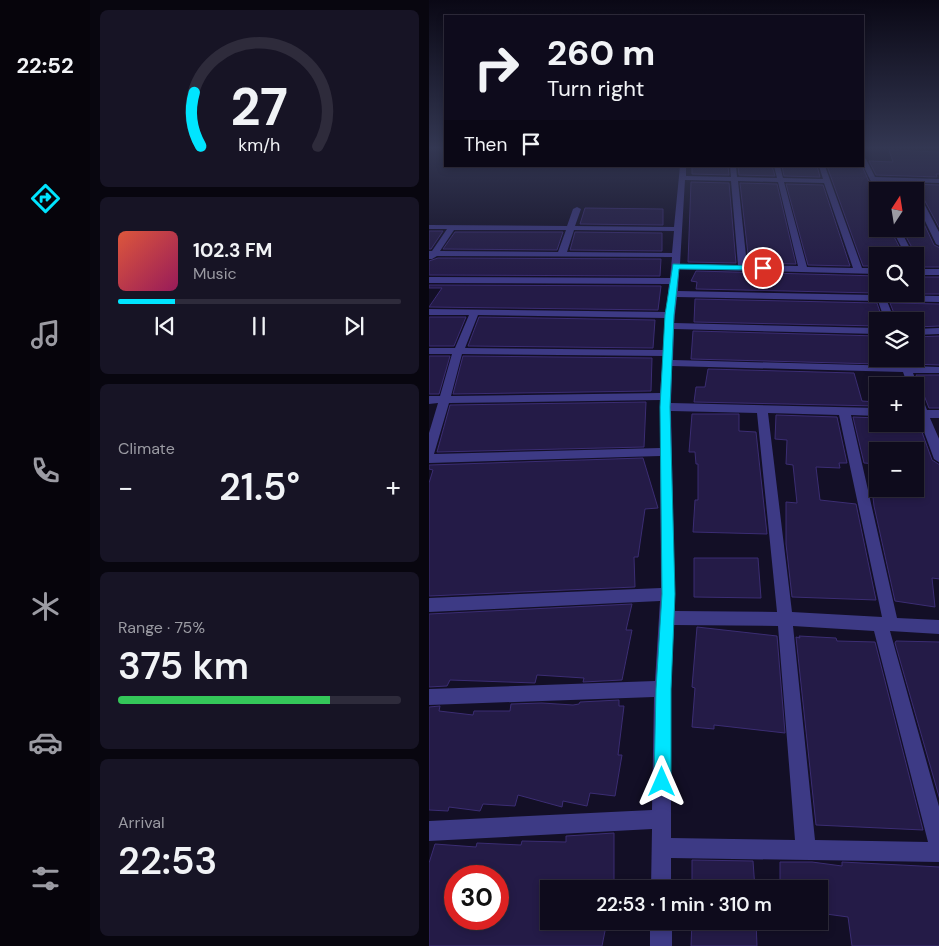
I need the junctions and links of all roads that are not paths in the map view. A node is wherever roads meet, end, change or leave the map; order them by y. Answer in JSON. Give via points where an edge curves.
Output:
{"nodes":[{"id":1,"x":681,"y":191,"type":"edge"},
{"id":2,"x":736,"y":191,"type":"edge"},
{"id":3,"x":783,"y":191,"type":"edge"},
{"id":4,"x":830,"y":191,"type":"edge"},
{"id":5,"x":577,"y":208,"type":"dead end"},
{"id":6,"x":924,"y":212,"type":"edge"},
{"id":7,"x":429,"y":227,"type":"edge"},
{"id":8,"x":452,"y":227,"type":"junction"},
{"id":9,"x":571,"y":229,"type":"junction"},
{"id":10,"x":678,"y":230,"type":"junction"},
{"id":11,"x":939,"y":244,"type":"edge"},
{"id":12,"x":432,"y":253,"type":"edge"},
{"id":13,"x":562,"y":253,"type":"junction"},
{"id":14,"x":676,"y":260,"type":"junction"},
{"id":15,"x":429,"y":261,"type":"edge"},
{"id":16,"x":743,"y":268,"type":"junction"},
{"id":17,"x":803,"y":269,"type":"junction"},
{"id":18,"x":859,"y":270,"type":"junction"},
{"id":19,"x":924,"y":271,"type":"edge"},
{"id":20,"x":869,"y":272,"type":"edge"},
{"id":21,"x":939,"y":272,"type":"edge"},
{"id":22,"x":429,"y":280,"type":"edge"},
{"id":23,"x":674,"y":288,"type":"junction"},
{"id":24,"x":869,"y":296,"type":"edge"},
{"id":25,"x":924,"y":298,"type":"edge"},
{"id":26,"x":939,"y":299,"type":"edge"},
{"id":27,"x":429,"y":312,"type":"edge"},
{"id":28,"x":474,"y":314,"type":"junction"},
{"id":29,"x":670,"y":321,"type":"junction"},
{"id":30,"x":869,"y":331,"type":"edge"},
{"id":31,"x":939,"y":331,"type":"edge"},
{"id":32,"x":924,"y":332,"type":"edge"},
{"id":33,"x":429,"y":351,"type":"edge"},
{"id":34,"x":458,"y":352,"type":"junction"},
{"id":35,"x":667,"y":358,"type":"junction"},
{"id":36,"x":906,"y":367,"type":"edge"},
{"id":37,"x":907,"y":370,"type":"junction"},
{"id":38,"x":939,"y":370,"type":"edge"},
{"id":39,"x":910,"y":377,"type":"edge"},
{"id":40,"x":429,"y":400,"type":"edge"},
{"id":41,"x":444,"y":400,"type":"junction"},
{"id":42,"x":665,"y":401,"type":"junction"},
{"id":43,"x":762,"y":409,"type":"junction"},
{"id":44,"x":844,"y":411,"type":"junction"},
{"id":45,"x":869,"y":412,"type":"edge"},
{"id":46,"x":924,"y":414,"type":"edge"},
{"id":47,"x":939,"y":414,"type":"edge"},
{"id":48,"x":924,"y":425,"type":"edge"},
{"id":49,"x":666,"y":452,"type":"junction"},
{"id":50,"x":429,"y":453,"type":"edge"},
{"id":51,"x":429,"y":458,"type":"edge"},
{"id":52,"x":939,"y":459,"type":"edge"},
{"id":53,"x":669,"y":594,"type":"junction"},
{"id":54,"x":429,"y":605,"type":"edge"},
{"id":55,"x":667,"y":618,"type":"junction"},
{"id":56,"x":785,"y":619,"type":"junction"},
{"id":57,"x":886,"y":624,"type":"junction"},
{"id":58,"x":939,"y":627,"type":"edge"},
{"id":59,"x":663,"y":689,"type":"junction"},
{"id":60,"x":429,"y":697,"type":"edge"},
{"id":61,"x":662,"y":820,"type":"junction"},
{"id":62,"x":429,"y":831,"type":"edge"},
{"id":63,"x":660,"y":848,"type":"junction"},
{"id":64,"x":806,"y":849,"type":"junction"},
{"id":65,"x":939,"y":850,"type":"edge"},
{"id":66,"x":661,"y":880,"type":"edge"},
{"id":67,"x":661,"y":930,"type":"edge"},
{"id":68,"x":661,"y":946,"type":"edge"}],
"edges":[{"from":1,"to":10,"type":"street"},
{"from":2,"to":16,"type":"street"},
{"from":3,"to":17,"type":"street"},
{"from":4,"to":18,"type":"street"},
{"from":5,"to":9,"type":"street"},
{"from":6,"to":11,"type":"street"},
{"from":7,"to":8,"type":"street"},
{"from":8,"to":9,"type":"street"},
{"from":8,"to":12,"type":"street"},
{"from":9,"to":10,"type":"street"},
{"from":9,"to":13,"type":"street"},
{"from":10,"to":14,"type":"street"},
{"from":12,"to":13,"type":"street"},
{"from":12,"to":15,"type":"street"},
{"from":13,"to":14,"type":"street"},
{"from":14,"to":16,"type":"street"},
{"from":14,"to":23,"type":"street"},
{"from":16,"to":17,"type":"street"},
{"from":17,"to":18,"type":"street"},
{"from":18,"to":20,"type":"street"},
{"from":19,"to":21,"type":"street"},
{"from":22,"to":23,"type":"street"},
{"from":23,"to":24,"type":"street"},
{"from":23,"to":29,"type":"street"},
{"from":25,"to":26,"type":"street"},
{"from":27,"to":28,"type":"street"},
{"from":28,"to":29,"type":"street"},
{"from":28,"to":34,"type":"street"},
{"from":29,"to":30,"type":"street"},
{"from":29,"to":35,"type":"street"},
{"from":31,"to":32,"type":"street"},
{"from":33,"to":34,"type":"street"},
{"from":34,"to":35,"type":"street"},
{"from":34,"to":41,"type":"street"},
{"from":35,"to":37,"type":"street"},
{"from":35,"to":42,"type":"street"},
{"from":36,"to":37,"type":"street"},
{"from":37,"to":38,"type":"street"},
{"from":37,"to":39,"type":"street"},
{"from":40,"to":41,"type":"street"},
{"from":41,"to":42,"type":"street"},
{"from":41,"to":50,"type":"street"},
{"from":42,"to":43,"type":"street"},
{"from":42,"to":49,"type":"street"},
{"from":43,"to":44,"type":"street"},
{"from":43,"to":56,"type":"street"},
{"from":44,"to":45,"type":"street"},
{"from":44,"to":57,"type":"street"},
{"from":46,"to":47,"type":"street"},
{"from":48,"to":52,"type":"street"},
{"from":49,"to":51,"type":"street"},
{"from":49,"to":53,"type":"street"},
{"from":53,"to":54,"type":"street"},
{"from":53,"to":55,"type":"street"},
{"from":55,"to":56,"type":"street"},
{"from":55,"to":59,"type":"street"},
{"from":56,"to":57,"type":"street"},
{"from":56,"to":64,"type":"street"},
{"from":57,"to":58,"type":"street"},
{"from":57,"to":65,"type":"street"},
{"from":59,"to":60,"type":"street"},
{"from":59,"to":61,"type":"street"},
{"from":61,"to":62,"type":"street"},
{"from":61,"to":63,"type":"street"},
{"from":63,"to":64,"type":"street"},
{"from":63,"to":66,"type":"street"},
{"from":64,"to":65,"type":"street"},
{"from":67,"to":68,"type":"street"}]}
